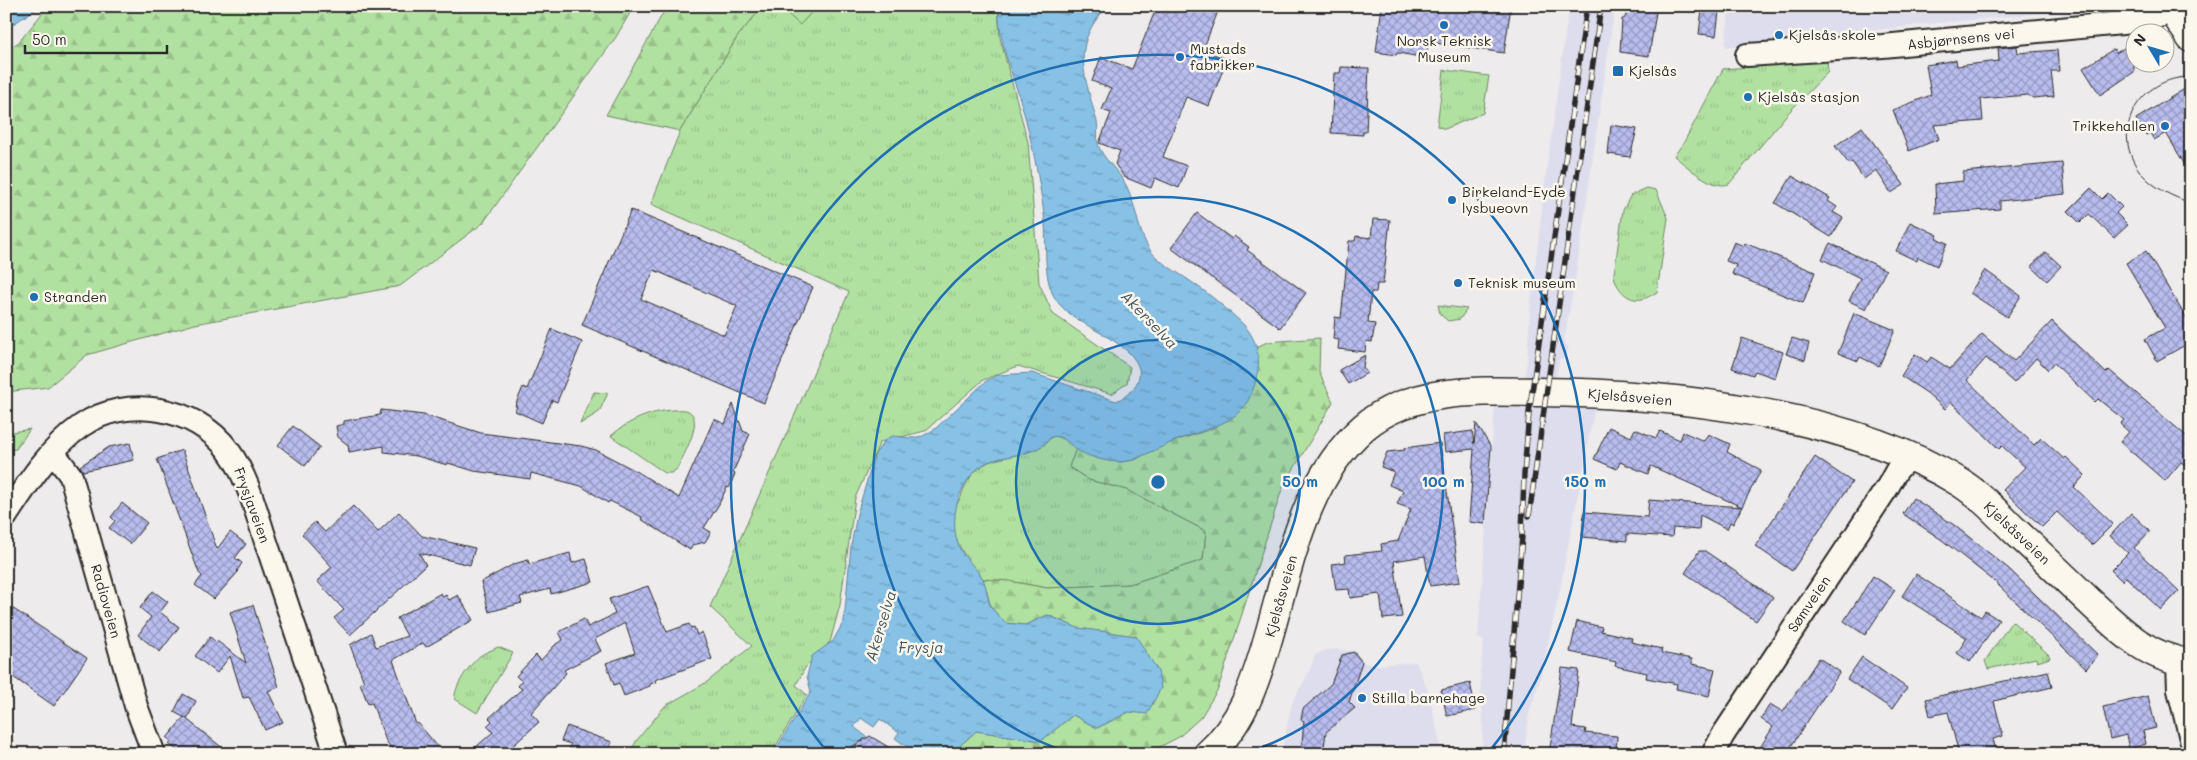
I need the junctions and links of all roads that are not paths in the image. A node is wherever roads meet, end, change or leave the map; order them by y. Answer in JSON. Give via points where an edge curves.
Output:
{"nodes":[{"id":1,"x":2171,"y":9,"type":"edge"},
{"id":2,"x":2191,"y":38,"type":"edge"},
{"id":3,"x":1747,"y":55,"type":"dead end"},
{"id":4,"x":53,"y":452,"type":"junction"},
{"id":5,"x":1909,"y":457,"type":"junction"},
{"id":6,"x":6,"y":516,"type":"edge"},
{"id":7,"x":2184,"y":663,"type":"edge"},
{"id":8,"x":2191,"y":739,"type":"edge"},
{"id":9,"x":154,"y":754,"type":"edge"},
{"id":10,"x":336,"y":754,"type":"edge"},
{"id":11,"x":1208,"y":754,"type":"edge"},
{"id":12,"x":1713,"y":754,"type":"edge"}],
"edges":[{"from":1,"to":2,"type":"main road"},
{"from":1,"to":3,"type":"street","name":"Asbjørnsens vei","via":[[2143,21],[1883,46]]},
{"from":4,"to":6,"type":"street","name":"Frysjaveien"},
{"from":4,"to":9,"type":"street","name":"Radioveien","via":[[72,476],[136,706]]},
{"from":4,"to":10,"type":"street","name":"Frysjaveien","via":[[83,424],[111,413],[144,408],[180,415],[207,430],[227,449],[235,460],[252,502]]},
{"from":5,"to":7,"type":"main road","name":"Kjelsåsveien","via":[[1964,485],[2125,635],[2157,654]]},
{"from":5,"to":11,"type":"main road","name":"Kjelsåsveien","via":[[1799,422],[1656,398],[1578,392],[1485,392],[1446,394],[1399,406],[1365,426],[1335,458],[1320,482],[1297,540],[1250,697],[1229,733]]},
{"from":5,"to":12,"type":"street","name":"Sømveien","via":[[1897,470],[1732,720]]},
{"from":7,"to":8,"type":"street","via":[[2179,690]]}]}
